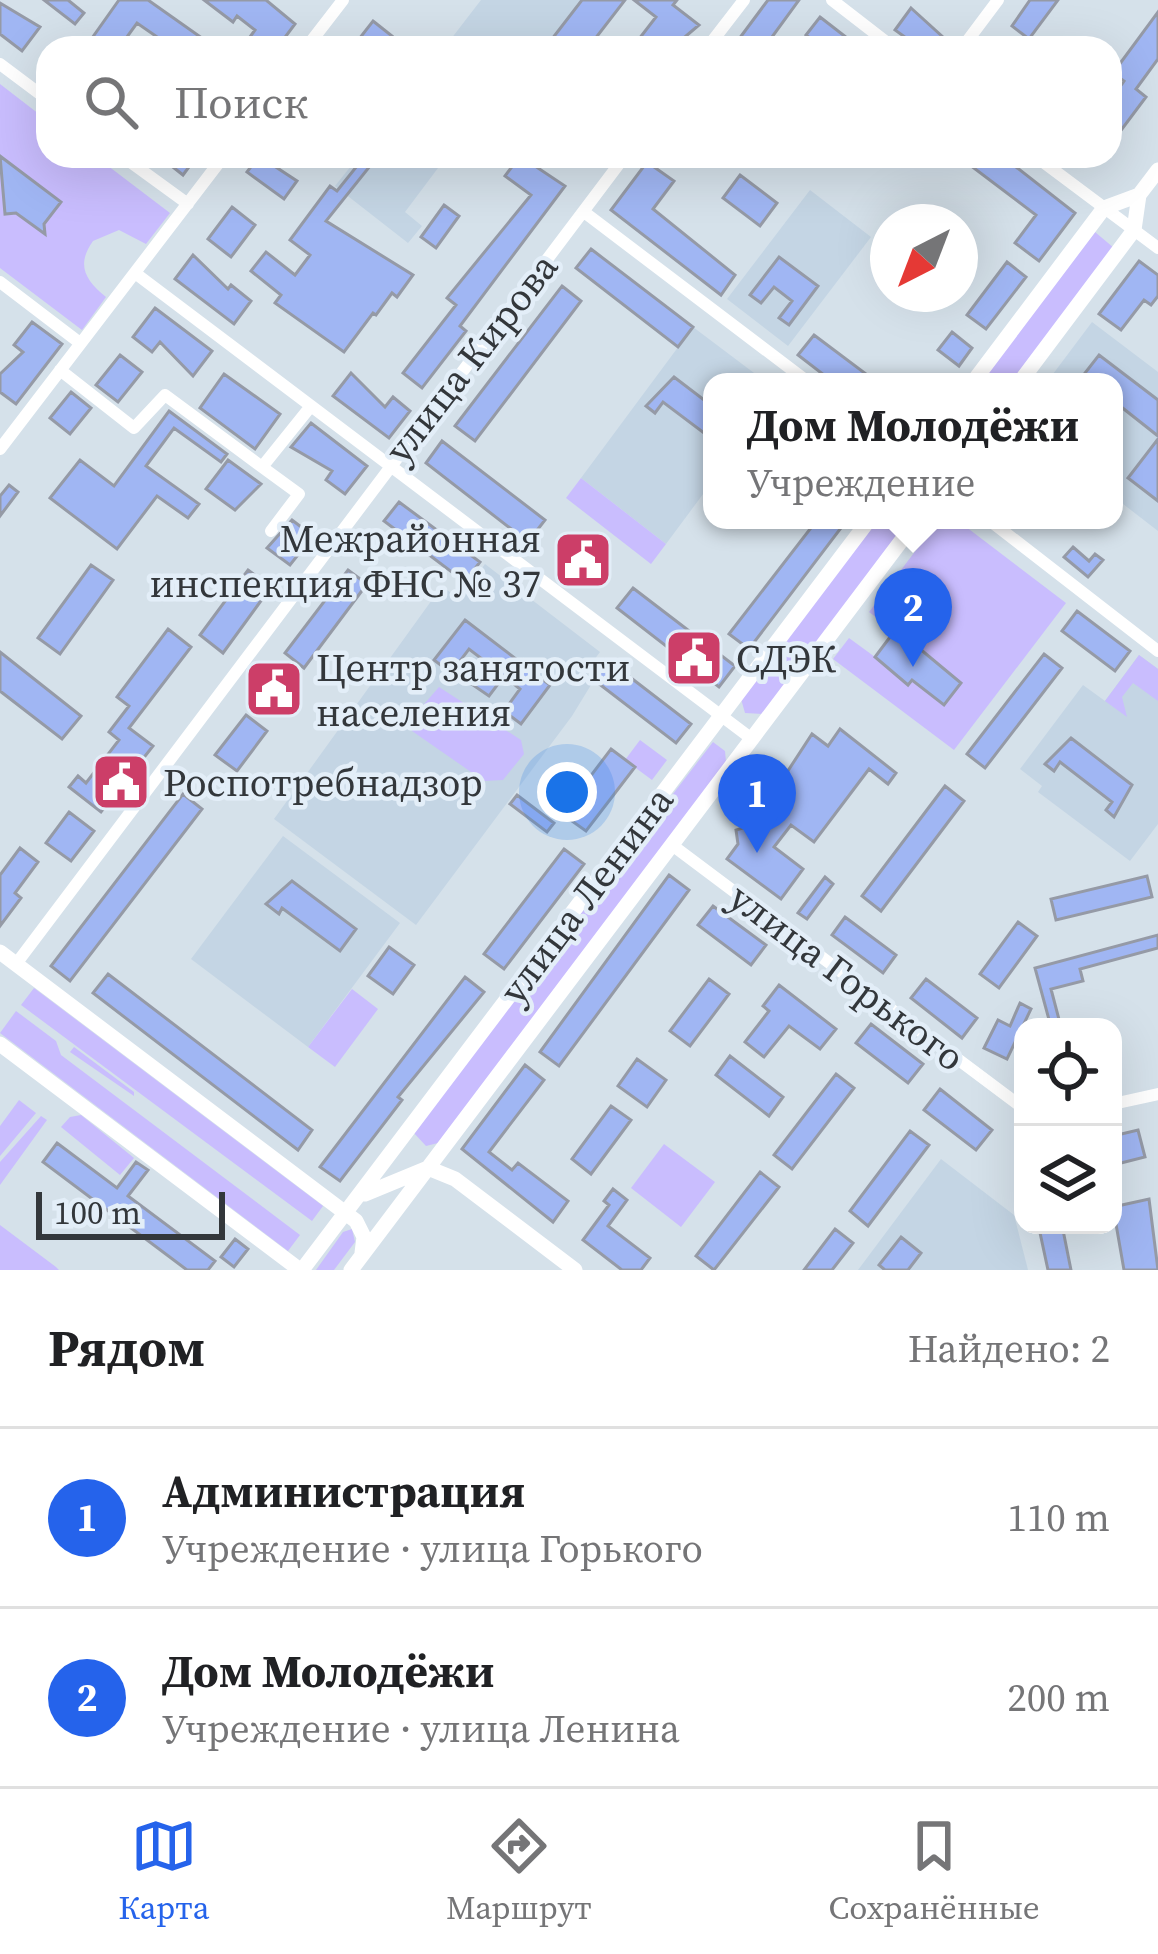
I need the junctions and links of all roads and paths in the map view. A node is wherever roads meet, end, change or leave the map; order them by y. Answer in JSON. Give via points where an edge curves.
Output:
{"nodes":[{"id":1,"x":343,"y":0,"type":"edge"},
{"id":2,"x":744,"y":0,"type":"edge"},
{"id":3,"x":832,"y":0,"type":"edge"},
{"id":4,"x":998,"y":0,"type":"edge"},
{"id":5,"x":315,"y":36,"type":"edge"},
{"id":6,"x":716,"y":36,"type":"edge"},
{"id":7,"x":878,"y":36,"type":"edge"},
{"id":8,"x":971,"y":36,"type":"edge"},
{"id":9,"x":0,"y":64,"type":"edge"},
{"id":10,"x":36,"y":91,"type":"edge"},
{"id":11,"x":138,"y":168,"type":"edge"},
{"id":12,"x":215,"y":168,"type":"edge"},
{"id":13,"x":616,"y":168,"type":"edge"},
{"id":14,"x":1051,"y":168,"type":"edge"},
{"id":15,"x":1158,"y":170,"type":"edge"},
{"id":16,"x":1139,"y":195,"type":"junction"},
{"id":17,"x":188,"y":204,"type":"junction"},
{"id":18,"x":1104,"y":208,"type":"junction"},
{"id":19,"x":584,"y":212,"type":"junction"},
{"id":20,"x":1134,"y":230,"type":"junction"},
{"id":21,"x":1158,"y":248,"type":"edge"},
{"id":22,"x":135,"y":273,"type":"junction"},
{"id":23,"x":0,"y":282,"type":"edge"},
{"id":24,"x":80,"y":344,"type":"junction"},
{"id":25,"x":60,"y":370,"type":"junction"},
{"id":26,"x":796,"y":373,"type":"edge"},
{"id":27,"x":980,"y":373,"type":"edge"},
{"id":28,"x":1028,"y":373,"type":"edge"},
{"id":29,"x":311,"y":406,"type":"junction"},
{"id":30,"x":0,"y":449,"type":"edge"},
{"id":31,"x":389,"y":465,"type":"junction"},
{"id":32,"x":262,"y":466,"type":"junction"},
{"id":33,"x":862,"y":529,"type":"edge"},
{"id":34,"x":909,"y":529,"type":"edge"},
{"id":35,"x":1001,"y":529,"type":"edge"},
{"id":36,"x":271,"y":531,"type":"dead end"},
{"id":37,"x":1158,"y":651,"type":"edge"},
{"id":38,"x":721,"y":716,"type":"junction"},
{"id":39,"x":752,"y":739,"type":"junction"},
{"id":40,"x":672,"y":844,"type":"junction"},
{"id":41,"x":0,"y":952,"type":"edge"},
{"id":42,"x":16,"y":964,"type":"junction"},
{"id":43,"x":0,"y":1044,"type":"edge"},
{"id":44,"x":1158,"y":1094,"type":"edge"},
{"id":45,"x":1014,"y":1101,"type":"edge"},
{"id":46,"x":1122,"y":1102,"type":"edge"},
{"id":47,"x":403,"y":1136,"type":"junction"},
{"id":48,"x":431,"y":1164,"type":"junction"},
{"id":49,"x":345,"y":1213,"type":"junction"},
{"id":50,"x":357,"y":1263,"type":"edge"},
{"id":51,"x":301,"y":1270,"type":"edge"},
{"id":52,"x":575,"y":1270,"type":"edge"}],
"edges":[{"from":1,"to":5,"type":"street"},
{"from":2,"to":6,"type":"street"},
{"from":3,"to":7,"type":"street"},
{"from":4,"to":8,"type":"street"},
{"from":9,"to":10,"type":"street"},
{"from":11,"to":17,"type":"street"},
{"from":12,"to":17,"type":"street"},
{"from":13,"to":19,"type":"street","name":"улица Кирова"},
{"from":14,"to":18,"type":"street"},
{"from":15,"to":16,"type":"main road"},
{"from":16,"to":18,"type":"main road"},
{"from":16,"to":20,"type":"main road"},
{"from":17,"to":22,"type":"street"},
{"from":18,"to":20,"type":"street"},
{"from":18,"to":27,"type":"main road"},
{"from":19,"to":26,"type":"street"},
{"from":19,"to":31,"type":"street","name":"улица Кирова"},
{"from":20,"to":21,"type":"street"},
{"from":20,"to":28,"type":"main road"},
{"from":22,"to":24,"type":"street"},
{"from":22,"to":29,"type":"street"},
{"from":23,"to":24,"type":"street"},
{"from":24,"to":25,"type":"street"},
{"from":25,"to":30,"type":"street"},
{"from":25,"to":32,"type":"street","via":[[134,428],[165,395]]},
{"from":29,"to":31,"type":"street"},
{"from":29,"to":32,"type":"street"},
{"from":31,"to":38,"type":"street"},
{"from":31,"to":42,"type":"street","name":"улица Кирова"},
{"from":32,"to":36,"type":"street","via":[[298,494]]},
{"from":33,"to":38,"type":"main road","name":"улица Ленина"},
{"from":34,"to":39,"type":"main road","name":"улица Ленина"},
{"from":35,"to":37,"type":"street"},
{"from":38,"to":39,"type":"street"},
{"from":38,"to":47,"type":"main road","name":"улица Ленина"},
{"from":39,"to":40,"type":"main road","name":"улица Ленина"},
{"from":40,"to":45,"type":"street","name":"улица Горького"},
{"from":40,"to":48,"type":"main road","name":"улица Ленина"},
{"from":41,"to":42,"type":"main road"},
{"from":42,"to":49,"type":"main road"},
{"from":43,"to":51,"type":"main road"},
{"from":44,"to":46,"type":"street"},
{"from":47,"to":48,"type":"main road"},
{"from":47,"to":49,"type":"main road","name":"улица Ленина"},
{"from":48,"to":49,"type":"main road","via":[[366,1192]]},
{"from":48,"to":50,"type":"main road","name":"улица Ленина"},
{"from":48,"to":52,"type":"main road"},
{"from":49,"to":50,"type":"main road","via":[[364,1237]]},
{"from":49,"to":51,"type":"main road","name":"улица Ленина"}]}
